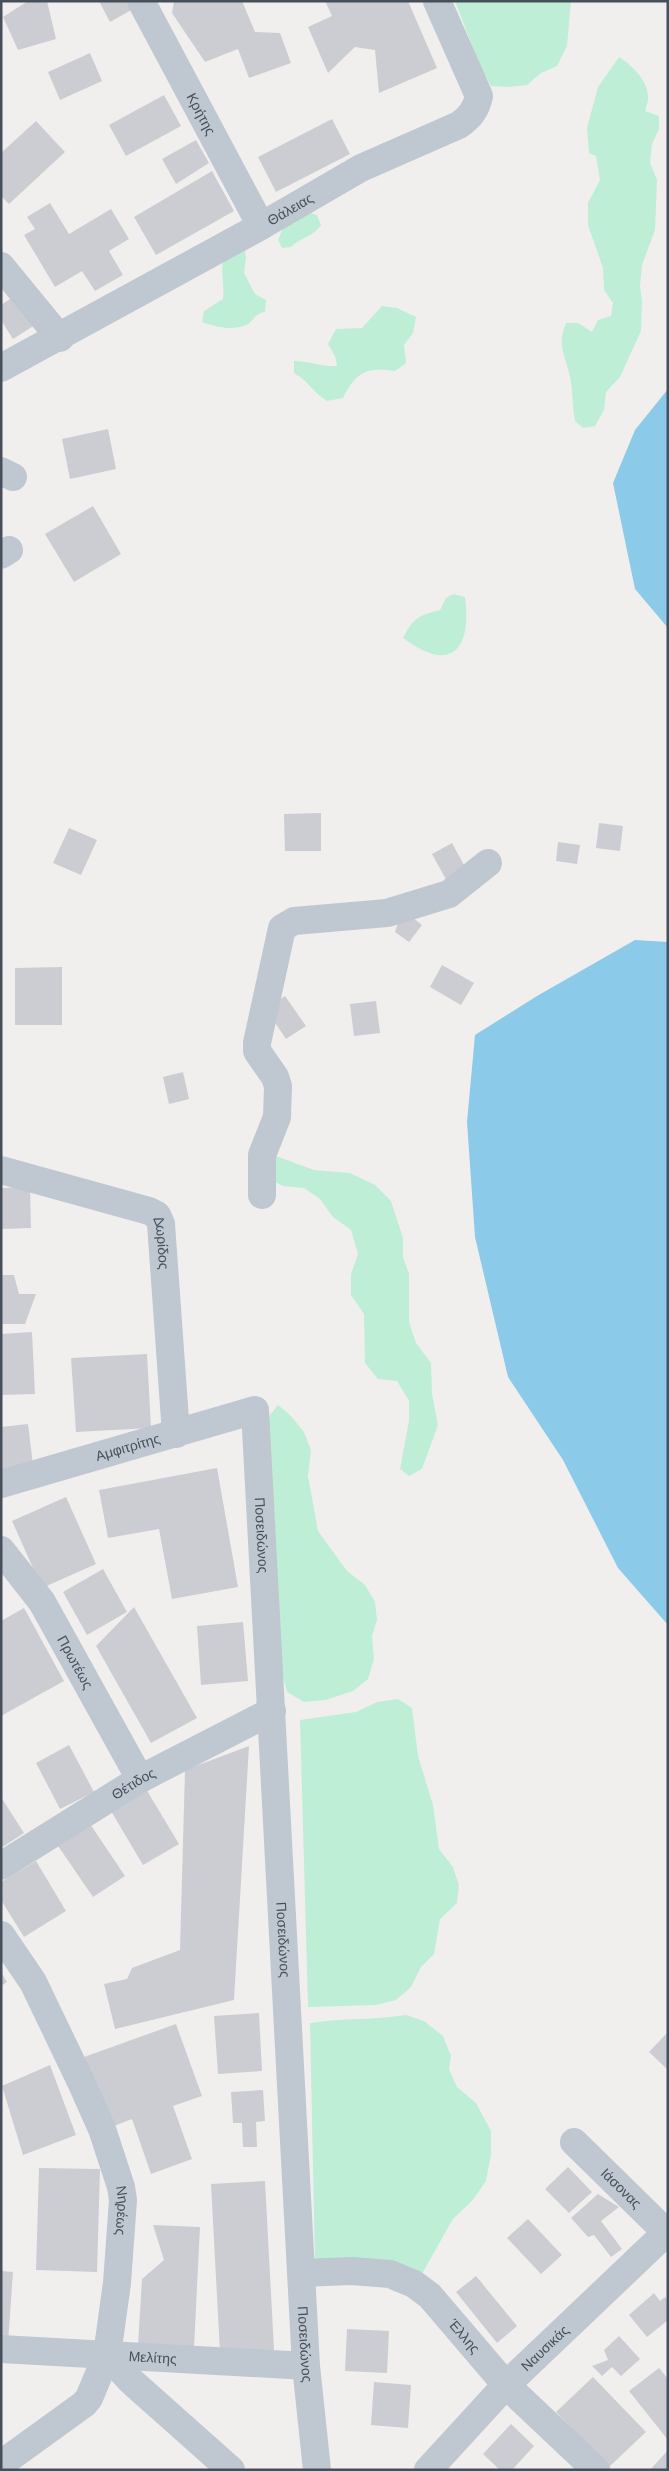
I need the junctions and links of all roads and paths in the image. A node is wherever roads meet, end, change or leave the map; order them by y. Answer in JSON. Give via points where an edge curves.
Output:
{"nodes":[{"id":1,"x":141,"y":1,"type":"edge"},
{"id":2,"x":436,"y":1,"type":"edge"},
{"id":3,"x":261,"y":226,"type":"junction"},
{"id":4,"x":1,"y":266,"type":"edge"},
{"id":5,"x":60,"y":338,"type":"junction"},
{"id":6,"x":1,"y":368,"type":"edge"},
{"id":7,"x":488,"y":863,"type":"dead end"},
{"id":8,"x":1,"y":1170,"type":"edge"},
{"id":9,"x":262,"y":1195,"type":"dead end"},
{"id":10,"x":255,"y":1410,"type":"joint"},
{"id":11,"x":176,"y":1434,"type":"junction"},
{"id":12,"x":1,"y":1484,"type":"edge"},
{"id":13,"x":1,"y":1550,"type":"edge"},
{"id":14,"x":272,"y":1710,"type":"junction"},
{"id":15,"x":140,"y":1778,"type":"junction"},
{"id":16,"x":1,"y":1866,"type":"edge"},
{"id":17,"x":1,"y":1935,"type":"edge"},
{"id":18,"x":574,"y":2142,"type":"dead end"},
{"id":19,"x":667,"y":2233,"type":"edge"},
{"id":20,"x":301,"y":2273,"type":"junction"},
{"id":21,"x":1,"y":2349,"type":"edge"},
{"id":22,"x":107,"y":2355,"type":"junction"},
{"id":23,"x":306,"y":2366,"type":"junction"},
{"id":24,"x":506,"y":2385,"type":"junction"},
{"id":25,"x":1,"y":2464,"type":"edge"},
{"id":26,"x":231,"y":2470,"type":"edge"},
{"id":27,"x":317,"y":2470,"type":"edge"},
{"id":28,"x":428,"y":2470,"type":"edge"},
{"id":29,"x":596,"y":2470,"type":"edge"}],
"edges":[{"from":1,"to":3,"type":"street","name":"Κρήτης"},
{"from":2,"to":3,"type":"street","name":"Θάλειας","via":[[478,96],[469,118],[361,168]]},
{"from":3,"to":5,"type":"street","name":"Θάλειας"},
{"from":4,"to":5,"type":"street"},
{"from":5,"to":6,"type":"street","name":"Θάλειας"},
{"from":7,"to":9,"type":"street","via":[[449,894],[388,913],[294,921],[282,928],[256,1043],[257,1051],[278,1086],[277,1117],[262,1155]]},
{"from":8,"to":11,"type":"street","name":"Δωρίδος","via":[[157,1215]]},
{"from":10,"to":11,"type":"street","name":"Αμφιτρίτης"},
{"from":10,"to":14,"type":"street","name":"Ποσειδώνος"},
{"from":11,"to":12,"type":"street","name":"Αμφιτρίτης"},
{"from":13,"to":15,"type":"street","name":"Πρωτέως","via":[[42,1602]]},
{"from":14,"to":15,"type":"street","name":"Θέτιδος"},
{"from":14,"to":20,"type":"street","name":"Ποσειδώνος"},
{"from":15,"to":16,"type":"street","name":"Θέτιδος"},
{"from":17,"to":22,"type":"street","name":"Νηρέως","via":[[33,1982],[69,2057],[102,2129],[121,2187],[123,2212],[118,2283]]},
{"from":18,"to":19,"type":"street","name":"Ιάσονας"},
{"from":19,"to":24,"type":"street","name":"Ναυσικάς"},
{"from":20,"to":23,"type":"street","name":"Ποσειδώνος"},
{"from":20,"to":24,"type":"street","name":"Έλλης","via":[[352,2271],[390,2274],[414,2284],[430,2296]]},
{"from":21,"to":22,"type":"street","name":"Μελίτης"},
{"from":22,"to":23,"type":"street","name":"Μελίτης"},
{"from":22,"to":25,"type":"street","name":"Νηρέως","via":[[86,2403]]},
{"from":22,"to":26,"type":"street","via":[[131,2381]]},
{"from":23,"to":27,"type":"street","name":"Ποσειδώνος"},
{"from":24,"to":28,"type":"street","name":"Ναυσικάς"},
{"from":24,"to":29,"type":"street","name":"Έλλης"}]}
